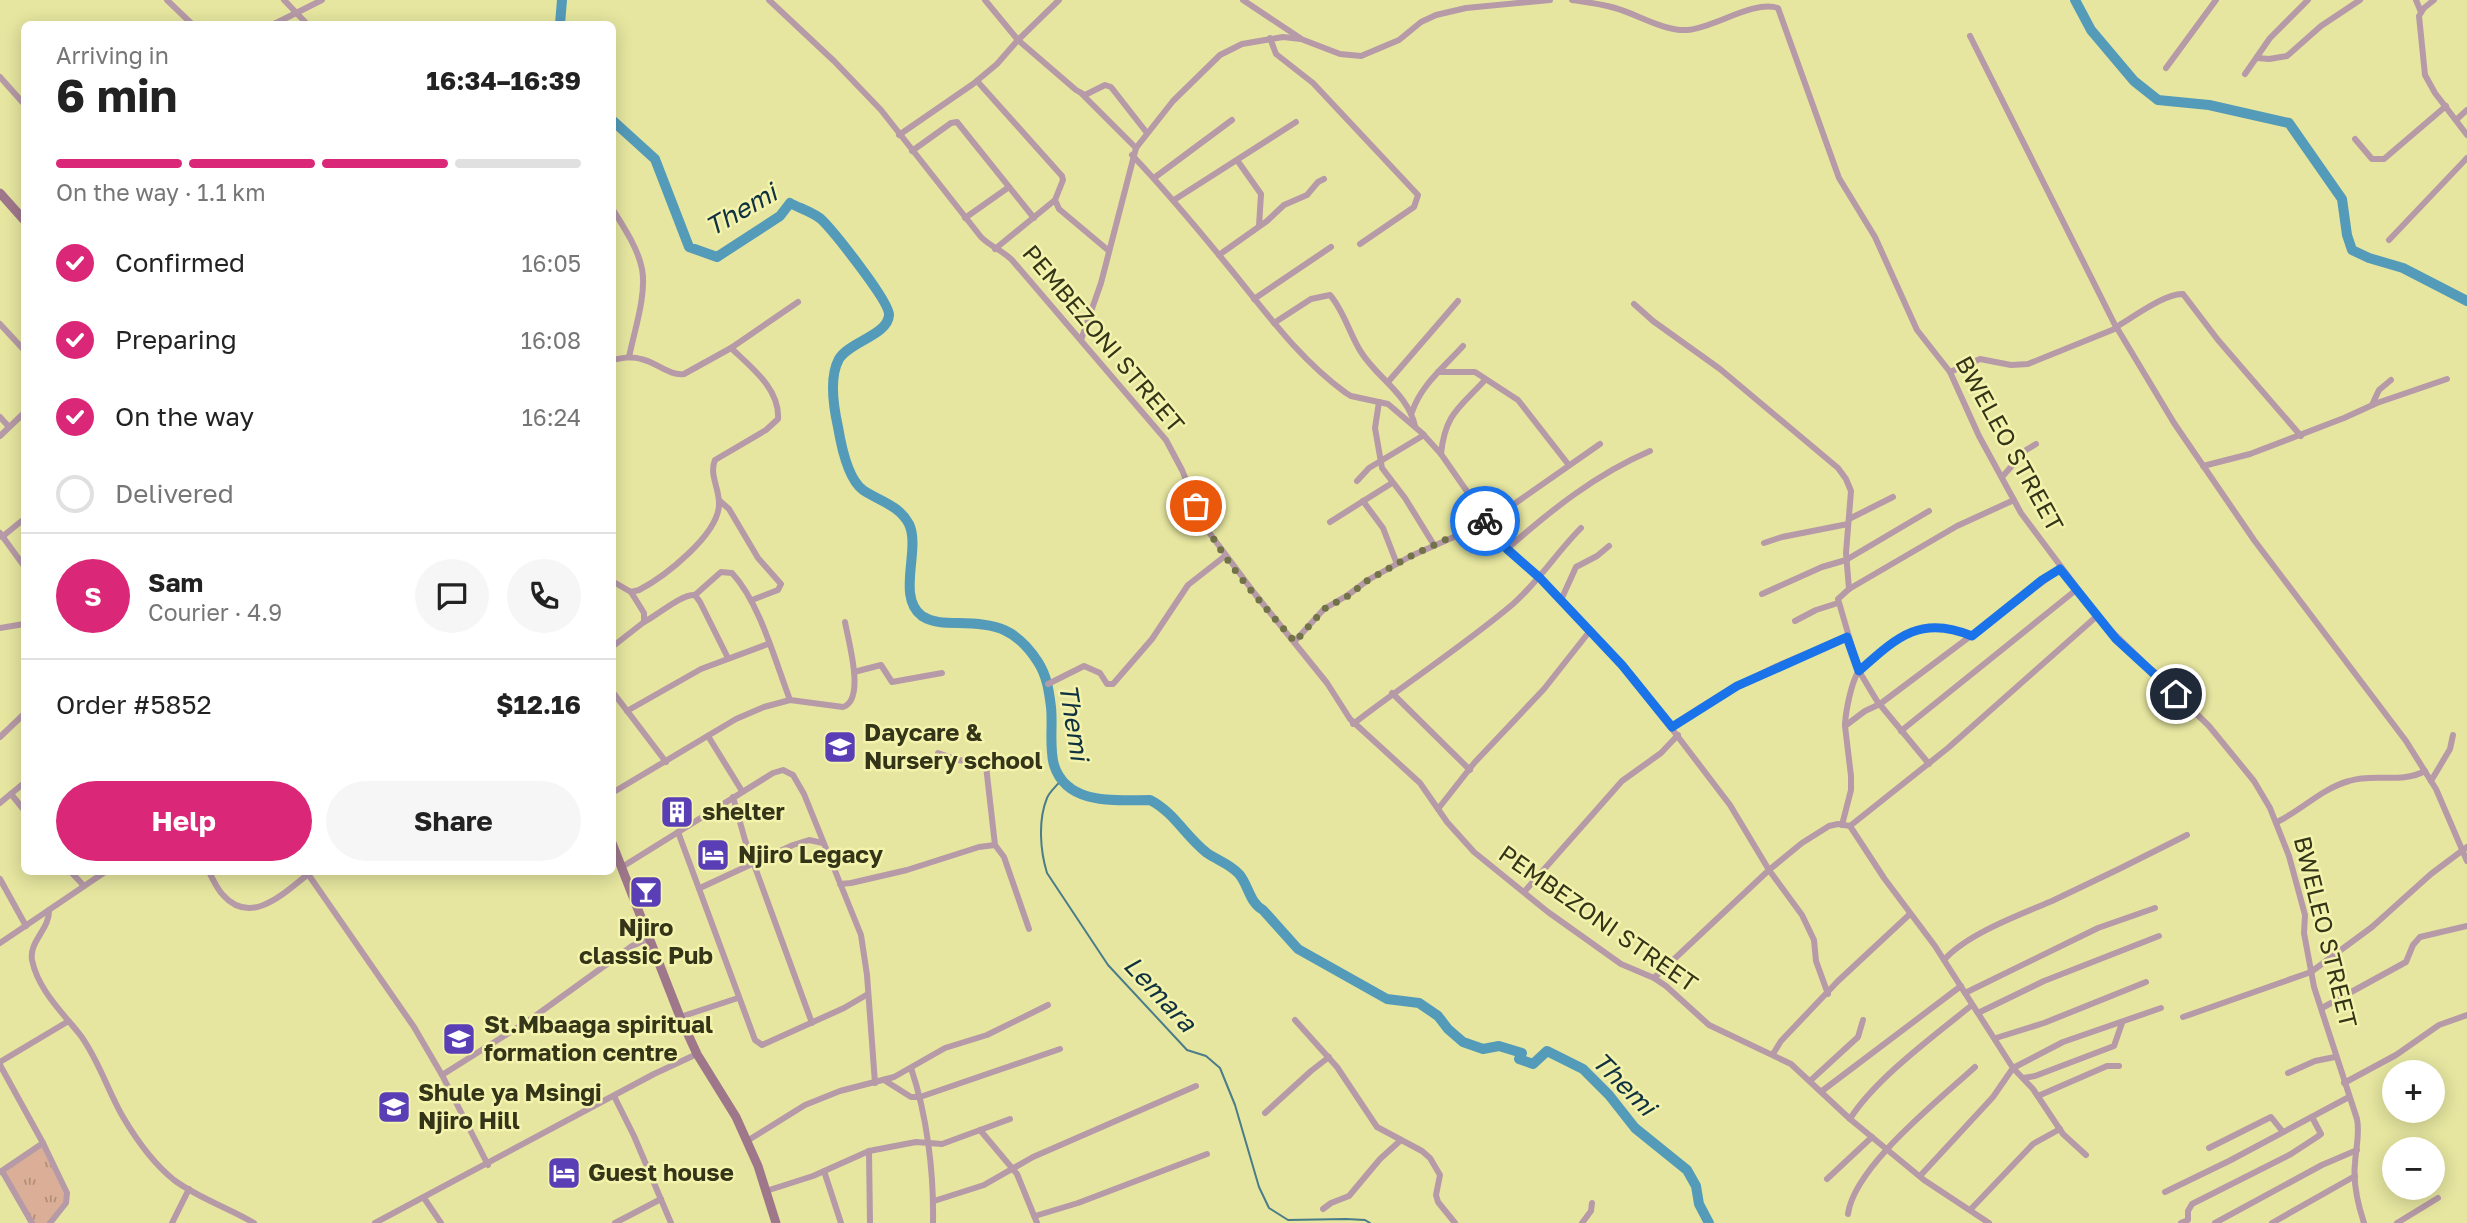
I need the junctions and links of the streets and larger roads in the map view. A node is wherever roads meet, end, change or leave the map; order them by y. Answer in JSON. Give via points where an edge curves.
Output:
{"nodes":[{"id":1,"x":167,"y":0,"type":"edge"},
{"id":2,"x":284,"y":0,"type":"edge"},
{"id":3,"x":322,"y":0,"type":"edge"},
{"id":4,"x":769,"y":0,"type":"edge"},
{"id":5,"x":985,"y":0,"type":"edge"},
{"id":6,"x":1059,"y":0,"type":"edge"},
{"id":7,"x":1243,"y":0,"type":"edge"},
{"id":8,"x":1550,"y":0,"type":"edge"},
{"id":9,"x":1572,"y":0,"type":"edge"},
{"id":10,"x":1621,"y":0,"type":"edge"},
{"id":11,"x":2216,"y":0,"type":"edge"},
{"id":12,"x":2308,"y":0,"type":"edge"},
{"id":13,"x":2360,"y":0,"type":"edge"},
{"id":14,"x":2416,"y":0,"type":"edge"},
{"id":15,"x":2434,"y":0,"type":"edge"},
{"id":16,"x":1744,"y":3,"type":"edge"},
{"id":17,"x":1624,"y":11,"type":"junction"},
{"id":18,"x":2421,"y":12,"type":"junction"},
{"id":19,"x":298,"y":14,"type":"junction"},
{"id":20,"x":185,"y":18,"type":"junction"},
{"id":21,"x":182,"y":21,"type":"edge"},
{"id":22,"x":188,"y":21,"type":"edge"},
{"id":23,"x":281,"y":21,"type":"edge"},
{"id":24,"x":304,"y":21,"type":"edge"},
{"id":25,"x":1970,"y":36,"type":"dead end"},
{"id":26,"x":1270,"y":38,"type":"junction"},
{"id":27,"x":1301,"y":39,"type":"junction"},
{"id":28,"x":1018,"y":40,"type":"junction"},
{"id":29,"x":2257,"y":58,"type":"junction"},
{"id":30,"x":2166,"y":68,"type":"dead end"},
{"id":31,"x":2245,"y":74,"type":"dead end"},
{"id":32,"x":0,"y":77,"type":"edge"},
{"id":33,"x":977,"y":81,"type":"junction"},
{"id":34,"x":1081,"y":93,"type":"junction"},
{"id":35,"x":21,"y":101,"type":"edge"},
{"id":36,"x":2446,"y":106,"type":"junction"},
{"id":37,"x":2467,"y":110,"type":"edge"},
{"id":38,"x":1232,"y":120,"type":"dead end"},
{"id":39,"x":2456,"y":120,"type":"junction"},
{"id":40,"x":1296,"y":122,"type":"dead end"},
{"id":41,"x":1147,"y":133,"type":"junction"},
{"id":42,"x":899,"y":135,"type":"junction"},
{"id":43,"x":2467,"y":135,"type":"edge"},
{"id":44,"x":2355,"y":139,"type":"dead end"},
{"id":45,"x":912,"y":151,"type":"junction"},
{"id":46,"x":1134,"y":152,"type":"junction"},
{"id":47,"x":2467,"y":158,"type":"edge"},
{"id":48,"x":1237,"y":160,"type":"junction"},
{"id":49,"x":1154,"y":178,"type":"junction"},
{"id":50,"x":1324,"y":178,"type":"dead end"},
{"id":51,"x":1009,"y":187,"type":"junction"},
{"id":52,"x":0,"y":193,"type":"edge"},
{"id":53,"x":1055,"y":200,"type":"junction"},
{"id":54,"x":1174,"y":200,"type":"junction"},
{"id":55,"x":616,"y":216,"type":"edge"},
{"id":56,"x":21,"y":217,"type":"edge"},
{"id":57,"x":965,"y":218,"type":"junction"},
{"id":58,"x":1034,"y":218,"type":"junction"},
{"id":59,"x":1259,"y":226,"type":"junction"},
{"id":60,"x":2389,"y":240,"type":"dead end"},
{"id":61,"x":1360,"y":244,"type":"dead end"},
{"id":62,"x":1331,"y":247,"type":"dead end"},
{"id":63,"x":995,"y":249,"type":"junction"},
{"id":64,"x":1109,"y":251,"type":"junction"},
{"id":65,"x":1219,"y":255,"type":"junction"},
{"id":66,"x":1254,"y":299,"type":"junction"},
{"id":67,"x":1458,"y":301,"type":"dead end"},
{"id":68,"x":798,"y":302,"type":"dead end"},
{"id":69,"x":1634,"y":304,"type":"dead end"},
{"id":70,"x":1274,"y":323,"type":"junction"},
{"id":71,"x":0,"y":324,"type":"edge"},
{"id":72,"x":2116,"y":327,"type":"junction"},
{"id":73,"x":1081,"y":340,"type":"junction"},
{"id":74,"x":21,"y":346,"type":"edge"},
{"id":75,"x":1463,"y":346,"type":"dead end"},
{"id":76,"x":732,"y":348,"type":"junction"},
{"id":77,"x":629,"y":357,"type":"junction"},
{"id":78,"x":616,"y":359,"type":"edge"},
{"id":79,"x":1438,"y":372,"type":"junction"},
{"id":80,"x":1950,"y":372,"type":"junction"},
{"id":81,"x":2447,"y":379,"type":"dead end"},
{"id":82,"x":1485,"y":380,"type":"junction"},
{"id":83,"x":2391,"y":380,"type":"dead end"},
{"id":84,"x":1388,"y":382,"type":"junction"},
{"id":85,"x":1379,"y":402,"type":"junction"},
{"id":86,"x":2372,"y":405,"type":"junction"},
{"id":87,"x":1412,"y":412,"type":"junction"},
{"id":88,"x":21,"y":416,"type":"edge"},
{"id":89,"x":0,"y":417,"type":"edge"},
{"id":90,"x":1415,"y":426,"type":"junction"},
{"id":91,"x":9,"y":427,"type":"junction"},
{"id":92,"x":1424,"y":435,"type":"junction"},
{"id":93,"x":0,"y":436,"type":"edge"},
{"id":94,"x":2301,"y":436,"type":"junction"},
{"id":95,"x":1600,"y":444,"type":"dead end"},
{"id":96,"x":2036,"y":444,"type":"dead end"},
{"id":97,"x":1650,"y":451,"type":"dead end"},
{"id":98,"x":1441,"y":454,"type":"junction"},
{"id":99,"x":1381,"y":462,"type":"junction"},
{"id":100,"x":1568,"y":464,"type":"junction"},
{"id":101,"x":2203,"y":466,"type":"junction"},
{"id":102,"x":2002,"y":477,"type":"junction"},
{"id":103,"x":1357,"y":481,"type":"dead end"},
{"id":104,"x":1392,"y":482,"type":"junction"},
{"id":105,"x":1893,"y":497,"type":"dead end"},
{"id":106,"x":2014,"y":500,"type":"junction"},
{"id":107,"x":720,"y":501,"type":"junction"},
{"id":108,"x":1363,"y":501,"type":"junction"},
{"id":109,"x":1929,"y":511,"type":"dead end"},
{"id":110,"x":21,"y":521,"type":"edge"},
{"id":111,"x":1330,"y":522,"type":"dead end"},
{"id":112,"x":1486,"y":522,"type":"junction"},
{"id":113,"x":1849,"y":522,"type":"junction"},
{"id":114,"x":1581,"y":528,"type":"dead end"},
{"id":115,"x":1,"y":536,"type":"edge"},
{"id":116,"x":1764,"y":543,"type":"dead end"},
{"id":117,"x":1434,"y":545,"type":"junction"},
{"id":118,"x":1609,"y":546,"type":"dead end"},
{"id":119,"x":1507,"y":549,"type":"junction"},
{"id":120,"x":1225,"y":556,"type":"junction"},
{"id":121,"x":1846,"y":560,"type":"junction"},
{"id":122,"x":21,"y":562,"type":"edge"},
{"id":123,"x":1397,"y":564,"type":"junction"},
{"id":124,"x":2060,"y":569,"type":"junction"},
{"id":125,"x":1540,"y":578,"type":"junction"},
{"id":126,"x":616,"y":583,"type":"edge"},
{"id":127,"x":1849,"y":589,"type":"junction"},
{"id":128,"x":2076,"y":590,"type":"junction"},
{"id":129,"x":631,"y":592,"type":"junction"},
{"id":130,"x":1762,"y":594,"type":"dead end"},
{"id":131,"x":695,"y":595,"type":"junction"},
{"id":132,"x":752,"y":600,"type":"junction"},
{"id":133,"x":1561,"y":600,"type":"junction"},
{"id":134,"x":1838,"y":603,"type":"junction"},
{"id":135,"x":2097,"y":616,"type":"junction"},
{"id":136,"x":1795,"y":621,"type":"dead end"},
{"id":137,"x":644,"y":622,"type":"junction"},
{"id":138,"x":845,"y":622,"type":"dead end"},
{"id":139,"x":21,"y":624,"type":"edge"},
{"id":140,"x":0,"y":628,"type":"edge"},
{"id":141,"x":1589,"y":632,"type":"junction"},
{"id":142,"x":1972,"y":636,"type":"junction"},
{"id":143,"x":1847,"y":637,"type":"junction"},
{"id":144,"x":1295,"y":642,"type":"junction"},
{"id":145,"x":616,"y":644,"type":"edge"},
{"id":146,"x":768,"y":644,"type":"junction"},
{"id":147,"x":728,"y":658,"type":"junction"},
{"id":148,"x":1859,"y":671,"type":"junction"},
{"id":149,"x":854,"y":672,"type":"junction"},
{"id":150,"x":942,"y":673,"type":"dead end"},
{"id":151,"x":1048,"y":684,"type":"dead end"},
{"id":152,"x":1392,"y":693,"type":"junction"},
{"id":153,"x":616,"y":696,"type":"edge"},
{"id":154,"x":790,"y":700,"type":"junction"},
{"id":155,"x":1880,"y":704,"type":"junction"},
{"id":156,"x":627,"y":711,"type":"junction"},
{"id":157,"x":21,"y":717,"type":"edge"},
{"id":158,"x":1353,"y":724,"type":"junction"},
{"id":159,"x":1845,"y":726,"type":"junction"},
{"id":160,"x":1672,"y":727,"type":"junction"},
{"id":161,"x":1901,"y":731,"type":"junction"},
{"id":162,"x":1678,"y":735,"type":"junction"},
{"id":163,"x":2453,"y":735,"type":"dead end"},
{"id":164,"x":708,"y":736,"type":"junction"},
{"id":165,"x":0,"y":737,"type":"edge"},
{"id":166,"x":938,"y":753,"type":"dead end"},
{"id":167,"x":666,"y":762,"type":"junction"},
{"id":168,"x":1929,"y":764,"type":"junction"},
{"id":169,"x":1470,"y":770,"type":"junction"},
{"id":170,"x":2425,"y":771,"type":"junction"},
{"id":171,"x":2431,"y":781,"type":"junction"},
{"id":172,"x":21,"y":786,"type":"edge"},
{"id":173,"x":616,"y":791,"type":"edge"},
{"id":174,"x":742,"y":791,"type":"junction"},
{"id":175,"x":11,"y":794,"type":"junction"},
{"id":176,"x":733,"y":797,"type":"junction"},
{"id":177,"x":0,"y":803,"type":"edge"},
{"id":178,"x":21,"y":806,"type":"edge"},
{"id":179,"x":1438,"y":809,"type":"junction"},
{"id":180,"x":2277,"y":822,"type":"junction"},
{"id":181,"x":1846,"y":826,"type":"junction"},
{"id":182,"x":678,"y":832,"type":"junction"},
{"id":183,"x":2187,"y":835,"type":"dead end"},
{"id":184,"x":823,"y":843,"type":"junction"},
{"id":185,"x":995,"y":845,"type":"junction"},
{"id":186,"x":2465,"y":849,"type":"edge"},
{"id":187,"x":616,"y":853,"type":"edge"},
{"id":188,"x":2467,"y":861,"type":"edge"},
{"id":189,"x":753,"y":862,"type":"junction"},
{"id":190,"x":622,"y":867,"type":"junction"},
{"id":191,"x":1769,"y":870,"type":"junction"},
{"id":192,"x":74,"y":875,"type":"edge"},
{"id":193,"x":100,"y":875,"type":"edge"},
{"id":194,"x":211,"y":875,"type":"edge"},
{"id":195,"x":306,"y":875,"type":"edge"},
{"id":196,"x":310,"y":875,"type":"edge"},
{"id":197,"x":0,"y":879,"type":"edge"},
{"id":198,"x":840,"y":884,"type":"junction"},
{"id":199,"x":84,"y":886,"type":"junction"},
{"id":200,"x":700,"y":888,"type":"junction"},
{"id":201,"x":1524,"y":892,"type":"junction"},
{"id":202,"x":2155,"y":908,"type":"dead end"},
{"id":203,"x":49,"y":910,"type":"junction"},
{"id":204,"x":1910,"y":914,"type":"junction"},
{"id":205,"x":26,"y":926,"type":"junction"},
{"id":206,"x":2467,"y":926,"type":"edge"},
{"id":207,"x":1029,"y":929,"type":"dead end"},
{"id":208,"x":2160,"y":936,"type":"dead end"},
{"id":209,"x":650,"y":938,"type":"junction"},
{"id":210,"x":0,"y":943,"type":"edge"},
{"id":211,"x":1944,"y":960,"type":"junction"},
{"id":212,"x":2311,"y":972,"type":"junction"},
{"id":213,"x":1654,"y":978,"type":"junction"},
{"id":214,"x":2146,"y":982,"type":"dead end"},
{"id":215,"x":1961,"y":986,"type":"junction"},
{"id":216,"x":1828,"y":993,"type":"junction"},
{"id":217,"x":1965,"y":993,"type":"junction"},
{"id":218,"x":868,"y":994,"type":"junction"},
{"id":219,"x":738,"y":998,"type":"junction"},
{"id":220,"x":1048,"y":1005,"type":"dead end"},
{"id":221,"x":1972,"y":1005,"type":"junction"},
{"id":222,"x":2161,"y":1008,"type":"dead end"},
{"id":223,"x":2322,"y":1008,"type":"junction"},
{"id":224,"x":1979,"y":1013,"type":"junction"},
{"id":225,"x":2467,"y":1015,"type":"edge"},
{"id":226,"x":680,"y":1017,"type":"junction"},
{"id":227,"x":2183,"y":1017,"type":"dead end"},
{"id":228,"x":1295,"y":1020,"type":"dead end"},
{"id":229,"x":1863,"y":1020,"type":"dead end"},
{"id":230,"x":67,"y":1022,"type":"junction"},
{"id":231,"x":812,"y":1023,"type":"junction"},
{"id":232,"x":2122,"y":1023,"type":"junction"},
{"id":233,"x":1996,"y":1038,"type":"junction"},
{"id":234,"x":1060,"y":1049,"type":"dead end"},
{"id":235,"x":697,"y":1054,"type":"junction"},
{"id":236,"x":1773,"y":1054,"type":"junction"},
{"id":237,"x":1329,"y":1057,"type":"junction"},
{"id":238,"x":2335,"y":1057,"type":"junction"},
{"id":239,"x":0,"y":1064,"type":"edge"},
{"id":240,"x":2119,"y":1066,"type":"dead end"},
{"id":241,"x":1975,"y":1067,"type":"dead end"},
{"id":242,"x":911,"y":1068,"type":"junction"},
{"id":243,"x":2013,"y":1068,"type":"junction"},
{"id":244,"x":2288,"y":1073,"type":"dead end"},
{"id":245,"x":442,"y":1075,"type":"junction"},
{"id":246,"x":2023,"y":1078,"type":"junction"},
{"id":247,"x":884,"y":1080,"type":"junction"},
{"id":248,"x":1810,"y":1082,"type":"junction"},
{"id":249,"x":875,"y":1083,"type":"junction"},
{"id":250,"x":2344,"y":1083,"type":"junction"},
{"id":251,"x":1196,"y":1086,"type":"dead end"},
{"id":252,"x":1822,"y":1091,"type":"junction"},
{"id":253,"x":614,"y":1096,"type":"junction"},
{"id":254,"x":2038,"y":1096,"type":"junction"},
{"id":255,"x":920,"y":1097,"type":"junction"},
{"id":256,"x":2349,"y":1097,"type":"junction"},
{"id":257,"x":1265,"y":1113,"type":"dead end"},
{"id":258,"x":2312,"y":1117,"type":"junction"},
{"id":259,"x":1010,"y":1118,"type":"dead end"},
{"id":260,"x":1850,"y":1119,"type":"junction"},
{"id":261,"x":2060,"y":1129,"type":"junction"},
{"id":262,"x":980,"y":1130,"type":"junction"},
{"id":263,"x":2283,"y":1132,"type":"junction"},
{"id":264,"x":1872,"y":1137,"type":"junction"},
{"id":265,"x":1401,"y":1140,"type":"junction"},
{"id":266,"x":747,"y":1141,"type":"junction"},
{"id":267,"x":43,"y":1143,"type":"junction"},
{"id":268,"x":927,"y":1144,"type":"junction"},
{"id":269,"x":2209,"y":1148,"type":"dead end"},
{"id":270,"x":1888,"y":1150,"type":"junction"},
{"id":271,"x":2357,"y":1150,"type":"junction"},
{"id":272,"x":869,"y":1151,"type":"junction"},
{"id":273,"x":1207,"y":1154,"type":"dead end"},
{"id":274,"x":2085,"y":1155,"type":"dead end"},
{"id":275,"x":488,"y":1165,"type":"junction"},
{"id":276,"x":1013,"y":1169,"type":"junction"},
{"id":277,"x":824,"y":1171,"type":"junction"},
{"id":278,"x":1,"y":1172,"type":"edge"},
{"id":279,"x":1920,"y":1176,"type":"junction"},
{"id":280,"x":2355,"y":1176,"type":"junction"},
{"id":281,"x":1827,"y":1179,"type":"dead end"},
{"id":282,"x":189,"y":1189,"type":"junction"},
{"id":283,"x":766,"y":1191,"type":"junction"},
{"id":284,"x":2165,"y":1192,"type":"dead end"},
{"id":285,"x":424,"y":1198,"type":"junction"},
{"id":286,"x":661,"y":1199,"type":"junction"},
{"id":287,"x":2435,"y":1200,"type":"edge"},
{"id":288,"x":933,"y":1201,"type":"junction"},
{"id":289,"x":1592,"y":1203,"type":"dead end"},
{"id":290,"x":1323,"y":1209,"type":"dead end"},
{"id":291,"x":1971,"y":1209,"type":"junction"},
{"id":292,"x":1848,"y":1214,"type":"dead end"},
{"id":293,"x":1036,"y":1220,"type":"edge"},
{"id":294,"x":32,"y":1223,"type":"edge"},
{"id":295,"x":50,"y":1223,"type":"edge"},
{"id":296,"x":172,"y":1223,"type":"edge"},
{"id":297,"x":254,"y":1223,"type":"edge"},
{"id":298,"x":375,"y":1223,"type":"edge"},
{"id":299,"x":441,"y":1223,"type":"edge"},
{"id":300,"x":615,"y":1223,"type":"edge"},
{"id":301,"x":671,"y":1223,"type":"edge"},
{"id":302,"x":776,"y":1223,"type":"edge"},
{"id":303,"x":841,"y":1223,"type":"edge"},
{"id":304,"x":870,"y":1223,"type":"edge"},
{"id":305,"x":933,"y":1223,"type":"edge"},
{"id":306,"x":1455,"y":1223,"type":"edge"},
{"id":307,"x":1582,"y":1223,"type":"edge"},
{"id":308,"x":1989,"y":1223,"type":"edge"},
{"id":309,"x":2181,"y":1223,"type":"edge"},
{"id":310,"x":2215,"y":1223,"type":"edge"},
{"id":311,"x":2272,"y":1223,"type":"edge"},
{"id":312,"x":2364,"y":1223,"type":"edge"},
{"id":313,"x":2397,"y":1223,"type":"edge"}],
"edges":[{"from":1,"to":20,"type":"street"},
{"from":2,"to":19,"type":"street"},
{"from":3,"to":19,"type":"street"},
{"from":4,"to":42,"type":"street","name":"PEMBEZONI STREET","via":[[834,61]]},
{"from":5,"to":28,"type":"street"},
{"from":6,"to":28,"type":"street"},
{"from":7,"to":27,"type":"street"},
{"from":8,"to":27,"type":"street","via":[[1436,15],[1399,40],[1361,56],[1340,54]]},
{"from":9,"to":17,"type":"street","name":"BWELEO STREET"},
{"from":10,"to":17,"type":"street"},
{"from":11,"to":30,"type":"street"},
{"from":12,"to":29,"type":"street"},
{"from":13,"to":29,"type":"street","via":[[2287,56]]},
{"from":14,"to":18,"type":"street"},
{"from":15,"to":18,"type":"street"},
{"from":16,"to":17,"type":"street","name":"BWELEO STREET","via":[[1688,30]]},
{"from":16,"to":80,"type":"street","name":"BWELEO STREET","via":[[1768,1],[1778,8],[1839,178],[1875,237],[1917,330]]},
{"from":18,"to":36,"type":"street","via":[[2425,75]]},
{"from":19,"to":23,"type":"street"},
{"from":19,"to":24,"type":"street"},
{"from":20,"to":21,"type":"street"},
{"from":20,"to":22,"type":"street"},
{"from":25,"to":72,"type":"street"},
{"from":26,"to":27,"type":"street"},
{"from":26,"to":41,"type":"street","via":[[1220,55]]},
{"from":26,"to":61,"type":"street","via":[[1276,54],[1312,83],[1418,195],[1414,207]]},
{"from":28,"to":33,"type":"street"},
{"from":28,"to":34,"type":"street"},
{"from":29,"to":31,"type":"street"},
{"from":32,"to":35,"type":"street"},
{"from":33,"to":42,"type":"street"},
{"from":33,"to":53,"type":"street","via":[[1062,176]]},
{"from":34,"to":41,"type":"street","via":[[1111,87]]},
{"from":34,"to":46,"type":"street"},
{"from":36,"to":39,"type":"street"},
{"from":36,"to":44,"type":"street","via":[[2384,159],[2372,159]]},
{"from":37,"to":39,"type":"street"},
{"from":38,"to":49,"type":"street"},
{"from":39,"to":43,"type":"street"},
{"from":40,"to":48,"type":"street"},
{"from":41,"to":46,"type":"street"},
{"from":42,"to":45,"type":"street","name":"PEMBEZONI STREET"},
{"from":45,"to":51,"type":"street","via":[[957,122]]},
{"from":45,"to":57,"type":"street","name":"PEMBEZONI STREET"},
{"from":46,"to":49,"type":"street"},
{"from":46,"to":64,"type":"street"},
{"from":47,"to":60,"type":"street"},
{"from":48,"to":54,"type":"street"},
{"from":48,"to":59,"type":"street","via":[[1261,194]]},
{"from":49,"to":54,"type":"street"},
{"from":50,"to":59,"type":"street","via":[[1307,195],[1284,205]]},
{"from":51,"to":57,"type":"street"},
{"from":51,"to":58,"type":"street"},
{"from":52,"to":56,"type":"street"},
{"from":53,"to":58,"type":"street"},
{"from":53,"to":64,"type":"street","via":[[1064,214]]},
{"from":54,"to":65,"type":"street"},
{"from":55,"to":77,"type":"street","via":[[642,271]]},
{"from":57,"to":63,"type":"street","name":"PEMBEZONI STREET"},
{"from":58,"to":63,"type":"street"},
{"from":59,"to":65,"type":"street"},
{"from":62,"to":66,"type":"street"},
{"from":63,"to":73,"type":"street","name":"PEMBEZONI STREET","via":[[1012,260]]},
{"from":64,"to":73,"type":"street"},
{"from":65,"to":66,"type":"street"},
{"from":66,"to":70,"type":"street"},
{"from":67,"to":84,"type":"street"},
{"from":68,"to":76,"type":"street"},
{"from":69,"to":113,"type":"street","via":[[1838,468],[1850,486]]},
{"from":70,"to":84,"type":"street","via":[[1311,299],[1329,295],[1362,355]]},
{"from":70,"to":85,"type":"street","via":[[1342,390]]},
{"from":71,"to":74,"type":"street"},
{"from":72,"to":80,"type":"street","via":[[2028,364],[1980,359]]},
{"from":72,"to":94,"type":"street","via":[[2183,294]]},
{"from":72,"to":101,"type":"street"},
{"from":73,"to":120,"type":"street","name":"PEMBEZONI STREET","via":[[1166,440],[1205,527]]},
{"from":75,"to":79,"type":"street"},
{"from":76,"to":77,"type":"street","via":[[680,375]]},
{"from":76,"to":107,"type":"street","via":[[766,383],[778,417],[766,430],[715,460]]},
{"from":77,"to":78,"type":"street"},
{"from":79,"to":82,"type":"street","via":[[1475,372]]},
{"from":79,"to":87,"type":"street","via":[[1420,393]]},
{"from":80,"to":102,"type":"street","name":"BWELEO STREET"},
{"from":81,"to":86,"type":"street"},
{"from":82,"to":98,"type":"street","via":[[1445,428]]},
{"from":82,"to":100,"type":"street","via":[[1518,400]]},
{"from":83,"to":86,"type":"street","via":[[2379,390]]},
{"from":84,"to":87,"type":"street"},
{"from":85,"to":90,"type":"street"},
{"from":85,"to":99,"type":"street","via":[[1374,428]]},
{"from":86,"to":94,"type":"street"},
{"from":87,"to":90,"type":"street"},
{"from":88,"to":91,"type":"street"},
{"from":89,"to":91,"type":"street"},
{"from":90,"to":92,"type":"street"},
{"from":91,"to":93,"type":"street"},
{"from":92,"to":98,"type":"street"},
{"from":92,"to":99,"type":"street"},
{"from":94,"to":101,"type":"street"},
{"from":95,"to":100,"type":"street"},
{"from":96,"to":102,"type":"street"},
{"from":97,"to":119,"type":"street","via":[[1571,496]]},
{"from":98,"to":112,"type":"street"},
{"from":99,"to":103,"type":"street"},
{"from":99,"to":104,"type":"street"},
{"from":100,"to":112,"type":"street"},
{"from":101,"to":170,"type":"street"},
{"from":102,"to":106,"type":"street","name":"BWELEO STREET"},
{"from":104,"to":108,"type":"street"},
{"from":104,"to":117,"type":"street"},
{"from":105,"to":113,"type":"street"},
{"from":106,"to":124,"type":"street","name":"BWELEO STREET"},
{"from":106,"to":127,"type":"street","via":[[1957,526]]},
{"from":107,"to":129,"type":"street","via":[[710,528],[685,557],[647,586]]},
{"from":107,"to":132,"type":"street","via":[[781,584],[778,590]]},
{"from":108,"to":111,"type":"street"},
{"from":108,"to":123,"type":"street","via":[[1383,528]]},
{"from":109,"to":121,"type":"street"},
{"from":110,"to":115,"type":"street"},
{"from":112,"to":117,"type":"street"},
{"from":112,"to":119,"type":"street"},
{"from":113,"to":116,"type":"street"},
{"from":113,"to":121,"type":"street"},
{"from":114,"to":125,"type":"street"},
{"from":115,"to":122,"type":"street"},
{"from":117,"to":123,"type":"street"},
{"from":118,"to":133,"type":"street","via":[[1576,567]]},
{"from":119,"to":125,"type":"street"},
{"from":120,"to":144,"type":"street","name":"PEMBEZONI STREET"},
{"from":120,"to":151,"type":"street","via":[[1188,585],[1144,650],[1113,684],[1084,666]]},
{"from":121,"to":127,"type":"street"},
{"from":121,"to":130,"type":"street"},
{"from":123,"to":144,"type":"street","via":[[1327,606]]},
{"from":124,"to":128,"type":"street","name":"BWELEO STREET"},
{"from":124,"to":142,"type":"street"},
{"from":125,"to":133,"type":"street"},
{"from":125,"to":152,"type":"street","via":[[1483,629]]},
{"from":126,"to":129,"type":"street"},
{"from":127,"to":134,"type":"street"},
{"from":128,"to":135,"type":"street","name":"BWELEO STREET"},
{"from":128,"to":161,"type":"street"},
{"from":129,"to":137,"type":"street","via":[[645,613]]},
{"from":131,"to":132,"type":"street","via":[[727,571]]},
{"from":131,"to":137,"type":"street","via":[[682,597]]},
{"from":131,"to":147,"type":"street"},
{"from":132,"to":146,"type":"street"},
{"from":133,"to":141,"type":"street"},
{"from":134,"to":136,"type":"street"},
{"from":134,"to":143,"type":"street"},
{"from":135,"to":168,"type":"street"},
{"from":135,"to":180,"type":"street","name":"BWELEO STREET","via":[[2209,726],[2254,781]]},
{"from":137,"to":145,"type":"street"},
{"from":138,"to":149,"type":"street"},
{"from":139,"to":140,"type":"street"},
{"from":141,"to":160,"type":"street"},
{"from":141,"to":169,"type":"street"},
{"from":142,"to":148,"type":"street","via":[[1950,627],[1916,629]]},
{"from":142,"to":155,"type":"street"},
{"from":143,"to":148,"type":"street"},
{"from":143,"to":160,"type":"street","via":[[1737,686]]},
{"from":144,"to":158,"type":"street","name":"PEMBEZONI STREET"},
{"from":146,"to":147,"type":"street"},
{"from":146,"to":154,"type":"street"},
{"from":147,"to":156,"type":"street"},
{"from":148,"to":155,"type":"street"},
{"from":148,"to":159,"type":"street"},
{"from":149,"to":150,"type":"street","via":[[881,665],[892,682]]},
{"from":149,"to":154,"type":"street","via":[[848,705]]},
{"from":152,"to":158,"type":"street"},
{"from":152,"to":169,"type":"street"},
{"from":153,"to":156,"type":"street"},
{"from":154,"to":164,"type":"street","via":[[736,719]]},
{"from":155,"to":159,"type":"street"},
{"from":155,"to":161,"type":"street"},
{"from":156,"to":167,"type":"street"},
{"from":157,"to":165,"type":"street"},
{"from":158,"to":179,"type":"street","name":"PEMBEZONI STREET","via":[[1420,783]]},
{"from":159,"to":181,"type":"street","via":[[1851,783]]},
{"from":160,"to":162,"type":"street"},
{"from":161,"to":168,"type":"street"},
{"from":162,"to":191,"type":"street","via":[[1730,805]]},
{"from":162,"to":201,"type":"street","via":[[1622,781]]},
{"from":163,"to":171,"type":"street"},
{"from":164,"to":167,"type":"street"},
{"from":164,"to":174,"type":"street"},
{"from":166,"to":185,"type":"street","via":[[986,766]]},
{"from":167,"to":173,"type":"street"},
{"from":168,"to":181,"type":"street"},
{"from":169,"to":179,"type":"street"},
{"from":170,"to":171,"type":"street"},
{"from":170,"to":180,"type":"street","via":[[2411,778],[2368,776],[2339,784]]},
{"from":171,"to":186,"type":"street"},
{"from":172,"to":175,"type":"street"},
{"from":174,"to":176,"type":"street"},
{"from":174,"to":184,"type":"street","via":[[778,771],[788,771],[804,794]]},
{"from":175,"to":177,"type":"street"},
{"from":175,"to":178,"type":"street"},
{"from":176,"to":182,"type":"street"},
{"from":176,"to":189,"type":"street"},
{"from":179,"to":201,"type":"street","name":"PEMBEZONI STREET","via":[[1474,852]]},
{"from":180,"to":212,"type":"street","name":"BWELEO STREET","via":[[2305,915]]},
{"from":181,"to":191,"type":"street","via":[[1829,826]]},
{"from":181,"to":204,"type":"street"},
{"from":182,"to":190,"type":"street"},
{"from":182,"to":200,"type":"street"},
{"from":183,"to":211,"type":"street","via":[[2017,915],[1961,945]]},
{"from":184,"to":189,"type":"street","via":[[803,842]]},
{"from":184,"to":198,"type":"street"},
{"from":185,"to":198,"type":"street"},
{"from":185,"to":207,"type":"street","via":[[1004,857]]},
{"from":186,"to":188,"type":"street"},
{"from":186,"to":212,"type":"street"},
{"from":187,"to":190,"type":"street"},
{"from":189,"to":200,"type":"street"},
{"from":189,"to":231,"type":"street"},
{"from":190,"to":209,"type":"street"},
{"from":191,"to":213,"type":"street"},
{"from":191,"to":216,"type":"street","via":[[1809,927]]},
{"from":192,"to":199,"type":"street"},
{"from":193,"to":199,"type":"street"},
{"from":194,"to":195,"type":"street","via":[[222,895],[246,908],[269,904]]},
{"from":196,"to":245,"type":"street"},
{"from":197,"to":205,"type":"street"},
{"from":198,"to":218,"type":"street","via":[[861,935]]},
{"from":199,"to":203,"type":"street"},
{"from":200,"to":219,"type":"street"},
{"from":201,"to":213,"type":"street","name":"PEMBEZONI STREET","via":[[1621,964]]},
{"from":202,"to":217,"type":"street","via":[[2098,928]]},
{"from":203,"to":205,"type":"street"},
{"from":203,"to":230,"type":"street","via":[[32,957]]},
{"from":204,"to":211,"type":"street"},
{"from":204,"to":216,"type":"street"},
{"from":205,"to":210,"type":"street"},
{"from":206,"to":223,"type":"street","via":[[2420,937],[2406,962]]},
{"from":208,"to":224,"type":"street","via":[[2044,981]]},
{"from":209,"to":226,"type":"street"},
{"from":209,"to":245,"type":"street"},
{"from":211,"to":215,"type":"street"},
{"from":212,"to":223,"type":"street","name":"BWELEO STREET"},
{"from":212,"to":227,"type":"street"},
{"from":213,"to":236,"type":"street","name":"PEMBEZONI STREET","via":[[1709,1025]]},
{"from":214,"to":233,"type":"street"},
{"from":215,"to":217,"type":"street"},
{"from":215,"to":252,"type":"street"},
{"from":216,"to":236,"type":"street"},
{"from":217,"to":221,"type":"street"},
{"from":218,"to":231,"type":"street"},
{"from":218,"to":249,"type":"street"},
{"from":219,"to":226,"type":"street"},
{"from":219,"to":231,"type":"street","via":[[755,1040],[762,1045]]},
{"from":220,"to":242,"type":"street","via":[[987,1035],[945,1048]]},
{"from":221,"to":224,"type":"street"},
{"from":221,"to":260,"type":"street","via":[[1874,1090]]},
{"from":222,"to":232,"type":"street"},
{"from":223,"to":238,"type":"street","name":"BWELEO STREET"},
{"from":224,"to":233,"type":"street"},
{"from":225,"to":250,"type":"street","via":[[2439,1025]]},
{"from":226,"to":235,"type":"street"},
{"from":228,"to":237,"type":"street"},
{"from":229,"to":248,"type":"street","via":[[1858,1037]]},
{"from":230,"to":239,"type":"street"},
{"from":230,"to":282,"type":"street","via":[[85,1044],[128,1125],[153,1159]]},
{"from":232,"to":243,"type":"street","via":[[2063,1042]]},
{"from":232,"to":246,"type":"street","via":[[2114,1046]]},
{"from":233,"to":243,"type":"street"},
{"from":234,"to":255,"type":"street"},
{"from":235,"to":253,"type":"street"},
{"from":235,"to":266,"type":"street"},
{"from":236,"to":248,"type":"street","name":"PEMBEZONI STREET"},
{"from":237,"to":257,"type":"street"},
{"from":237,"to":265,"type":"street","via":[[1371,1120]]},
{"from":238,"to":244,"type":"street"},
{"from":238,"to":250,"type":"street","name":"BWELEO STREET"},
{"from":239,"to":267,"type":"street"},
{"from":240,"to":254,"type":"street","via":[[2107,1066]]},
{"from":241,"to":270,"type":"street"},
{"from":242,"to":247,"type":"street"},
{"from":242,"to":255,"type":"street"},
{"from":243,"to":246,"type":"street"},
{"from":243,"to":279,"type":"street","via":[[1993,1097]]},
{"from":245,"to":275,"type":"street"},
{"from":246,"to":254,"type":"street"},
{"from":247,"to":249,"type":"street"},
{"from":247,"to":255,"type":"street","via":[[911,1097]]},
{"from":248,"to":252,"type":"street","name":"PEMBEZONI STREET"},
{"from":249,"to":266,"type":"street","via":[[804,1105]]},
{"from":250,"to":256,"type":"street","name":"BWELEO STREET"},
{"from":251,"to":276,"type":"street"},
{"from":252,"to":260,"type":"street","name":"PEMBEZONI STREET"},
{"from":253,"to":275,"type":"street"},
{"from":253,"to":286,"type":"street"},
{"from":254,"to":261,"type":"street"},
{"from":255,"to":268,"type":"street"},
{"from":256,"to":258,"type":"street"},
{"from":256,"to":271,"type":"street","name":"BWELEO STREET","via":[[2359,1126]]},
{"from":258,"to":263,"type":"street"},
{"from":258,"to":309,"type":"street","via":[[2320,1130],[2318,1137],[2192,1204],[2188,1220]]},
{"from":259,"to":262,"type":"street"},
{"from":260,"to":264,"type":"street","name":"PEMBEZONI STREET"},
{"from":261,"to":274,"type":"street"},
{"from":261,"to":291,"type":"street","via":[[2034,1144]]},
{"from":262,"to":268,"type":"street","via":[[942,1144]]},
{"from":262,"to":276,"type":"street"},
{"from":263,"to":269,"type":"street","via":[[2271,1117]]},
{"from":263,"to":284,"type":"street"},
{"from":264,"to":270,"type":"street","name":"PEMBEZONI STREET"},
{"from":264,"to":281,"type":"street"},
{"from":265,"to":290,"type":"street","via":[[1349,1196]]},
{"from":265,"to":306,"type":"street","via":[[1427,1155],[1437,1169],[1438,1202]]},
{"from":266,"to":283,"type":"street"},
{"from":267,"to":278,"type":"street"},
{"from":267,"to":295,"type":"street","via":[[68,1193]]},
{"from":268,"to":272,"type":"street"},
{"from":268,"to":288,"type":"street"},
{"from":270,"to":279,"type":"street","name":"PEMBEZONI STREET"},
{"from":270,"to":292,"type":"street","via":[[1858,1185]]},
{"from":271,"to":280,"type":"street","name":"BWELEO STREET"},
{"from":271,"to":310,"type":"street","via":[[2322,1164]]},
{"from":272,"to":277,"type":"street"},
{"from":272,"to":304,"type":"street"},
{"from":273,"to":293,"type":"street"},
{"from":275,"to":285,"type":"street"},
{"from":276,"to":288,"type":"street","via":[[984,1185]]},
{"from":276,"to":293,"type":"street"},
{"from":277,"to":283,"type":"street"},
{"from":277,"to":303,"type":"street"},
{"from":278,"to":294,"type":"street"},
{"from":279,"to":291,"type":"street","name":"PEMBEZONI STREET"},
{"from":280,"to":311,"type":"street"},
{"from":280,"to":312,"type":"street","name":"BWELEO STREET"},
{"from":282,"to":296,"type":"street"},
{"from":282,"to":297,"type":"street"},
{"from":283,"to":302,"type":"street"},
{"from":285,"to":298,"type":"street"},
{"from":285,"to":299,"type":"street"},
{"from":286,"to":300,"type":"street"},
{"from":286,"to":301,"type":"street"},
{"from":287,"to":313,"type":"street"},
{"from":288,"to":305,"type":"street"},
{"from":289,"to":307,"type":"street"},
{"from":291,"to":308,"type":"street","name":"PEMBEZONI STREET"}]}
